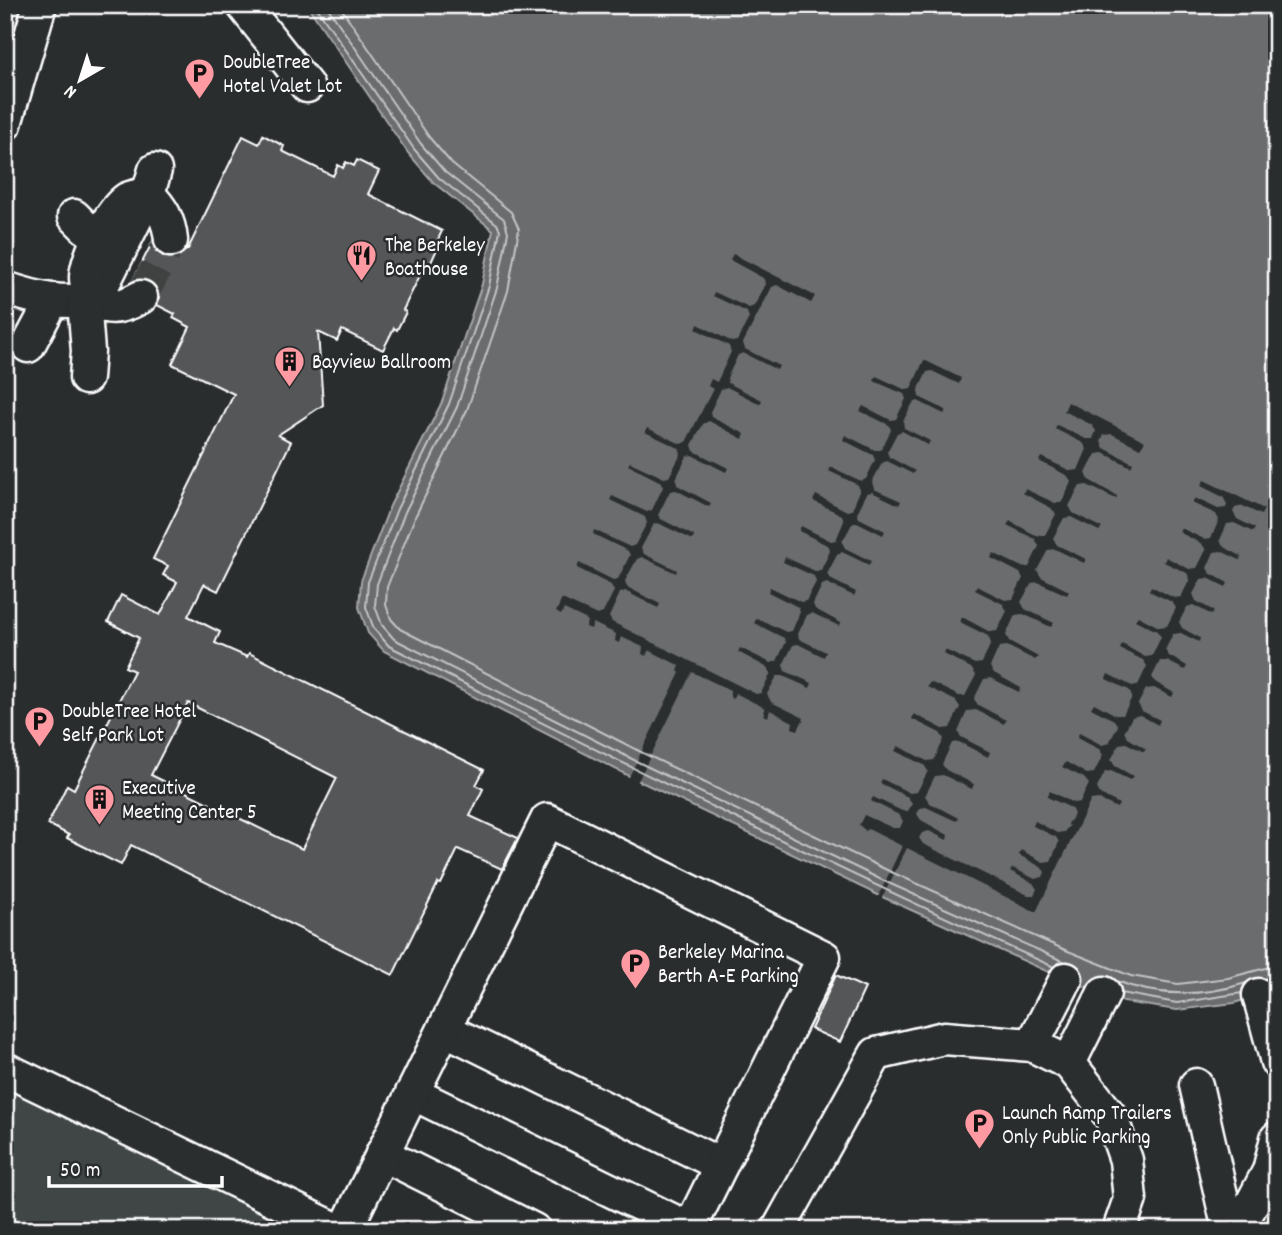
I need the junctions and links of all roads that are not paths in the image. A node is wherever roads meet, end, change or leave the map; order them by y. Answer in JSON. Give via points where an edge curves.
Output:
{"nodes":[{"id":1,"x":40,"y":5,"type":"edge"},
{"id":2,"x":243,"y":5,"type":"edge"},
{"id":3,"x":307,"y":86,"type":"dead end"},
{"id":4,"x":5,"y":124,"type":"edge"},
{"id":5,"x":152,"y":182,"type":"junction"},
{"id":6,"x":74,"y":216,"type":"dead end"},
{"id":7,"x":101,"y":236,"type":"junction"},
{"id":8,"x":171,"y":240,"type":"tunnel mouth"},
{"id":9,"x":5,"y":288,"type":"edge"},
{"id":10,"x":141,"y":297,"type":"dead end"},
{"id":11,"x":52,"y":301,"type":"junction"},
{"id":12,"x":89,"y":301,"type":"junction"},
{"id":13,"x":28,"y":346,"type":"dead end"},
{"id":14,"x":86,"y":378,"type":"dead end"},
{"id":15,"x":1066,"y":979,"type":"dead end"},
{"id":16,"x":1104,"y":993,"type":"dead end"},
{"id":17,"x":1259,"y":995,"type":"dead end"},
{"id":18,"x":444,"y":1029,"type":"junction"},
{"id":19,"x":1032,"y":1045,"type":"junction"},
{"id":20,"x":1277,"y":1062,"type":"edge"},
{"id":21,"x":1069,"y":1063,"type":"junction"},
{"id":22,"x":5,"y":1069,"type":"edge"},
{"id":23,"x":1196,"y":1085,"type":"dead end"},
{"id":24,"x":412,"y":1093,"type":"junction"},
{"id":25,"x":1277,"y":1138,"type":"edge"},
{"id":26,"x":382,"y":1154,"type":"junction"},
{"id":27,"x":721,"y":1165,"type":"junction"},
{"id":28,"x":1273,"y":1179,"type":"edge"},
{"id":29,"x":690,"y":1229,"type":"edge"},
{"id":30,"x":337,"y":1230,"type":"edge"},
{"id":31,"x":345,"y":1230,"type":"edge"},
{"id":32,"x":534,"y":1230,"type":"edge"},
{"id":33,"x":778,"y":1230,"type":"edge"},
{"id":34,"x":1119,"y":1230,"type":"edge"},
{"id":35,"x":1229,"y":1230,"type":"edge"},
{"id":36,"x":1238,"y":1230,"type":"edge"}],
"edges":[{"from":1,"to":4,"type":"street"},
{"from":2,"to":3,"type":"street","via":[[270,48]]},
{"from":5,"to":7,"type":"street","via":[[128,198]]},
{"from":5,"to":8,"type":"street","via":[[170,225]]},
{"from":5,"to":12,"type":"street"},
{"from":6,"to":7,"type":"street"},
{"from":7,"to":12,"type":"street","via":[[87,269]]},
{"from":9,"to":11,"type":"street"},
{"from":10,"to":12,"type":"street","via":[[117,306]]},
{"from":11,"to":12,"type":"street"},
{"from":11,"to":13,"type":"street"},
{"from":12,"to":14,"type":"street"},
{"from":15,"to":19,"type":"street"},
{"from":16,"to":21,"type":"street"},
{"from":17,"to":20,"type":"street"},
{"from":18,"to":24,"type":"street"},
{"from":18,"to":27,"type":"street"},
{"from":18,"to":27,"type":"street","via":[[547,820],[594,843],[824,957]]},
{"from":19,"to":21,"type":"street"},
{"from":19,"to":33,"type":"street","via":[[944,1038],[876,1055]]},
{"from":21,"to":34,"type":"street","via":[[1111,1116],[1126,1160],[1130,1199]]},
{"from":22,"to":30,"type":"street"},
{"from":23,"to":35,"type":"street"},
{"from":24,"to":26,"type":"street"},
{"from":24,"to":29,"type":"street"},
{"from":25,"to":28,"type":"street"},
{"from":26,"to":31,"type":"street"},
{"from":26,"to":32,"type":"street"},
{"from":27,"to":29,"type":"street"},
{"from":28,"to":36,"type":"street"}]}
